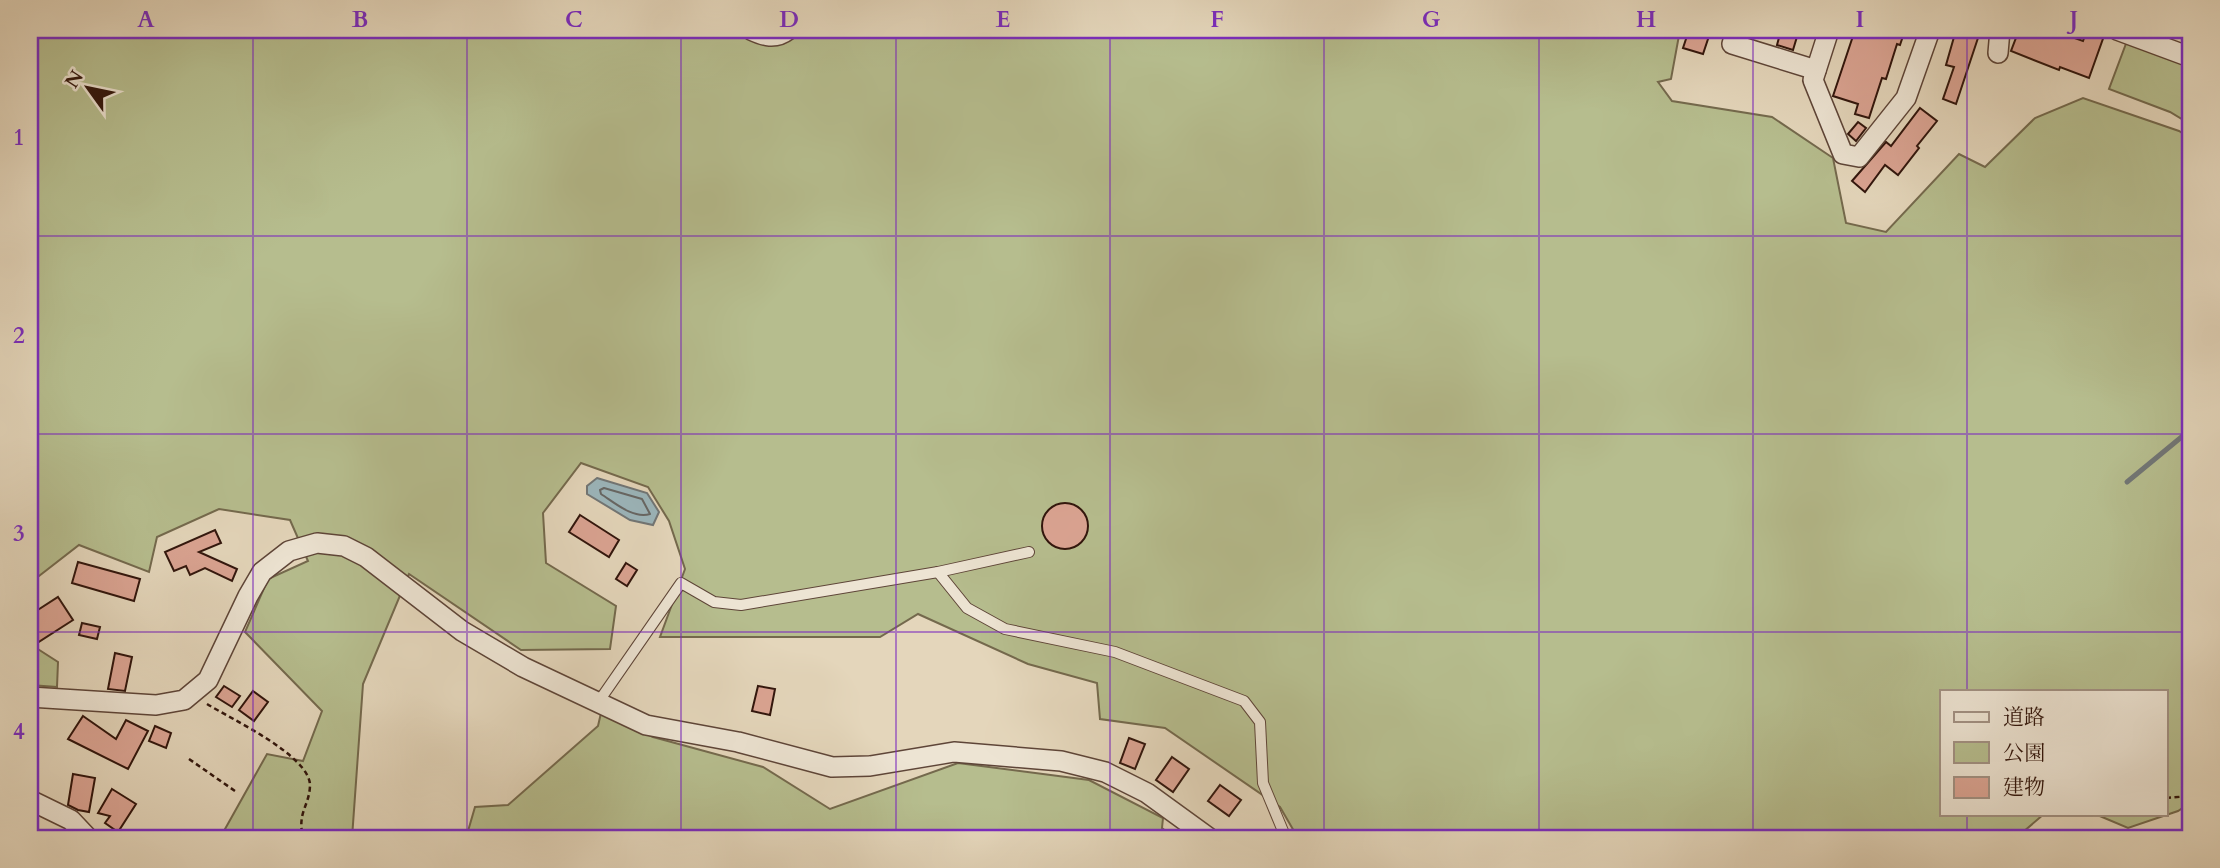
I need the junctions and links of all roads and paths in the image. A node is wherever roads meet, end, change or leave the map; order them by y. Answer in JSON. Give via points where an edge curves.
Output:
{"nodes":[{"id":1,"x":751,"y":30,"type":"edge"},
{"id":2,"x":788,"y":30,"type":"edge"},
{"id":3,"x":1736,"y":30,"type":"edge"},
{"id":4,"x":1829,"y":30,"type":"edge"},
{"id":5,"x":1930,"y":30,"type":"edge"},
{"id":6,"x":2000,"y":30,"type":"edge"},
{"id":7,"x":2118,"y":30,"type":"edge"},
{"id":8,"x":1998,"y":53,"type":"dead end"},
{"id":9,"x":2190,"y":57,"type":"edge"},
{"id":10,"x":1816,"y":70,"type":"junction"},
{"id":11,"x":1029,"y":552,"type":"dead end"},
{"id":12,"x":938,"y":572,"type":"junction"},
{"id":13,"x":30,"y":697,"type":"edge"},
{"id":14,"x":205,"y":703,"type":"dead end"},
{"id":15,"x":597,"y":704,"type":"junction"},
{"id":16,"x":189,"y":759,"type":"dead end"},
{"id":17,"x":234,"y":791,"type":"dead end"},
{"id":18,"x":2190,"y":796,"type":"edge"},
{"id":19,"x":2168,"y":798,"type":"edge"},
{"id":20,"x":30,"y":800,"type":"edge"},
{"id":21,"x":88,"y":838,"type":"edge"},
{"id":22,"x":303,"y":838,"type":"edge"},
{"id":23,"x":1209,"y":838,"type":"edge"},
{"id":24,"x":1282,"y":838,"type":"edge"}],
"edges":[{"from":1,"to":2,"type":"street","via":[[766,37]]},
{"from":3,"to":10,"type":"street","via":[[1731,44]]},
{"from":4,"to":10,"type":"street"},
{"from":5,"to":10,"type":"street","via":[[1906,98],[1859,157],[1843,154],[1813,80]]},
{"from":6,"to":8,"type":"street"},
{"from":7,"to":9,"type":"street"},
{"from":11,"to":12,"type":"lane"},
{"from":12,"to":15,"type":"lane","via":[[741,605],[714,602],[681,583]]},
{"from":12,"to":24,"type":"lane","via":[[967,608],[1005,629],[1115,652],[1244,701],[1260,722],[1263,783]]},
{"from":13,"to":15,"type":"street","via":[[156,705],[184,700],[208,680],[262,572],[289,551],[317,543],[344,546],[366,557],[462,631]]},
{"from":14,"to":22,"type":"path","via":[[288,753],[307,773],[310,786],[301,816]]},
{"from":15,"to":23,"type":"street","via":[[646,725],[738,742],[832,767],[870,766],[954,752],[1061,761],[1105,772],[1147,793]]},
{"from":16,"to":17,"type":"path"},
{"from":18,"to":19,"type":"path"},
{"from":20,"to":21,"type":"street","via":[[71,820]]}]}
